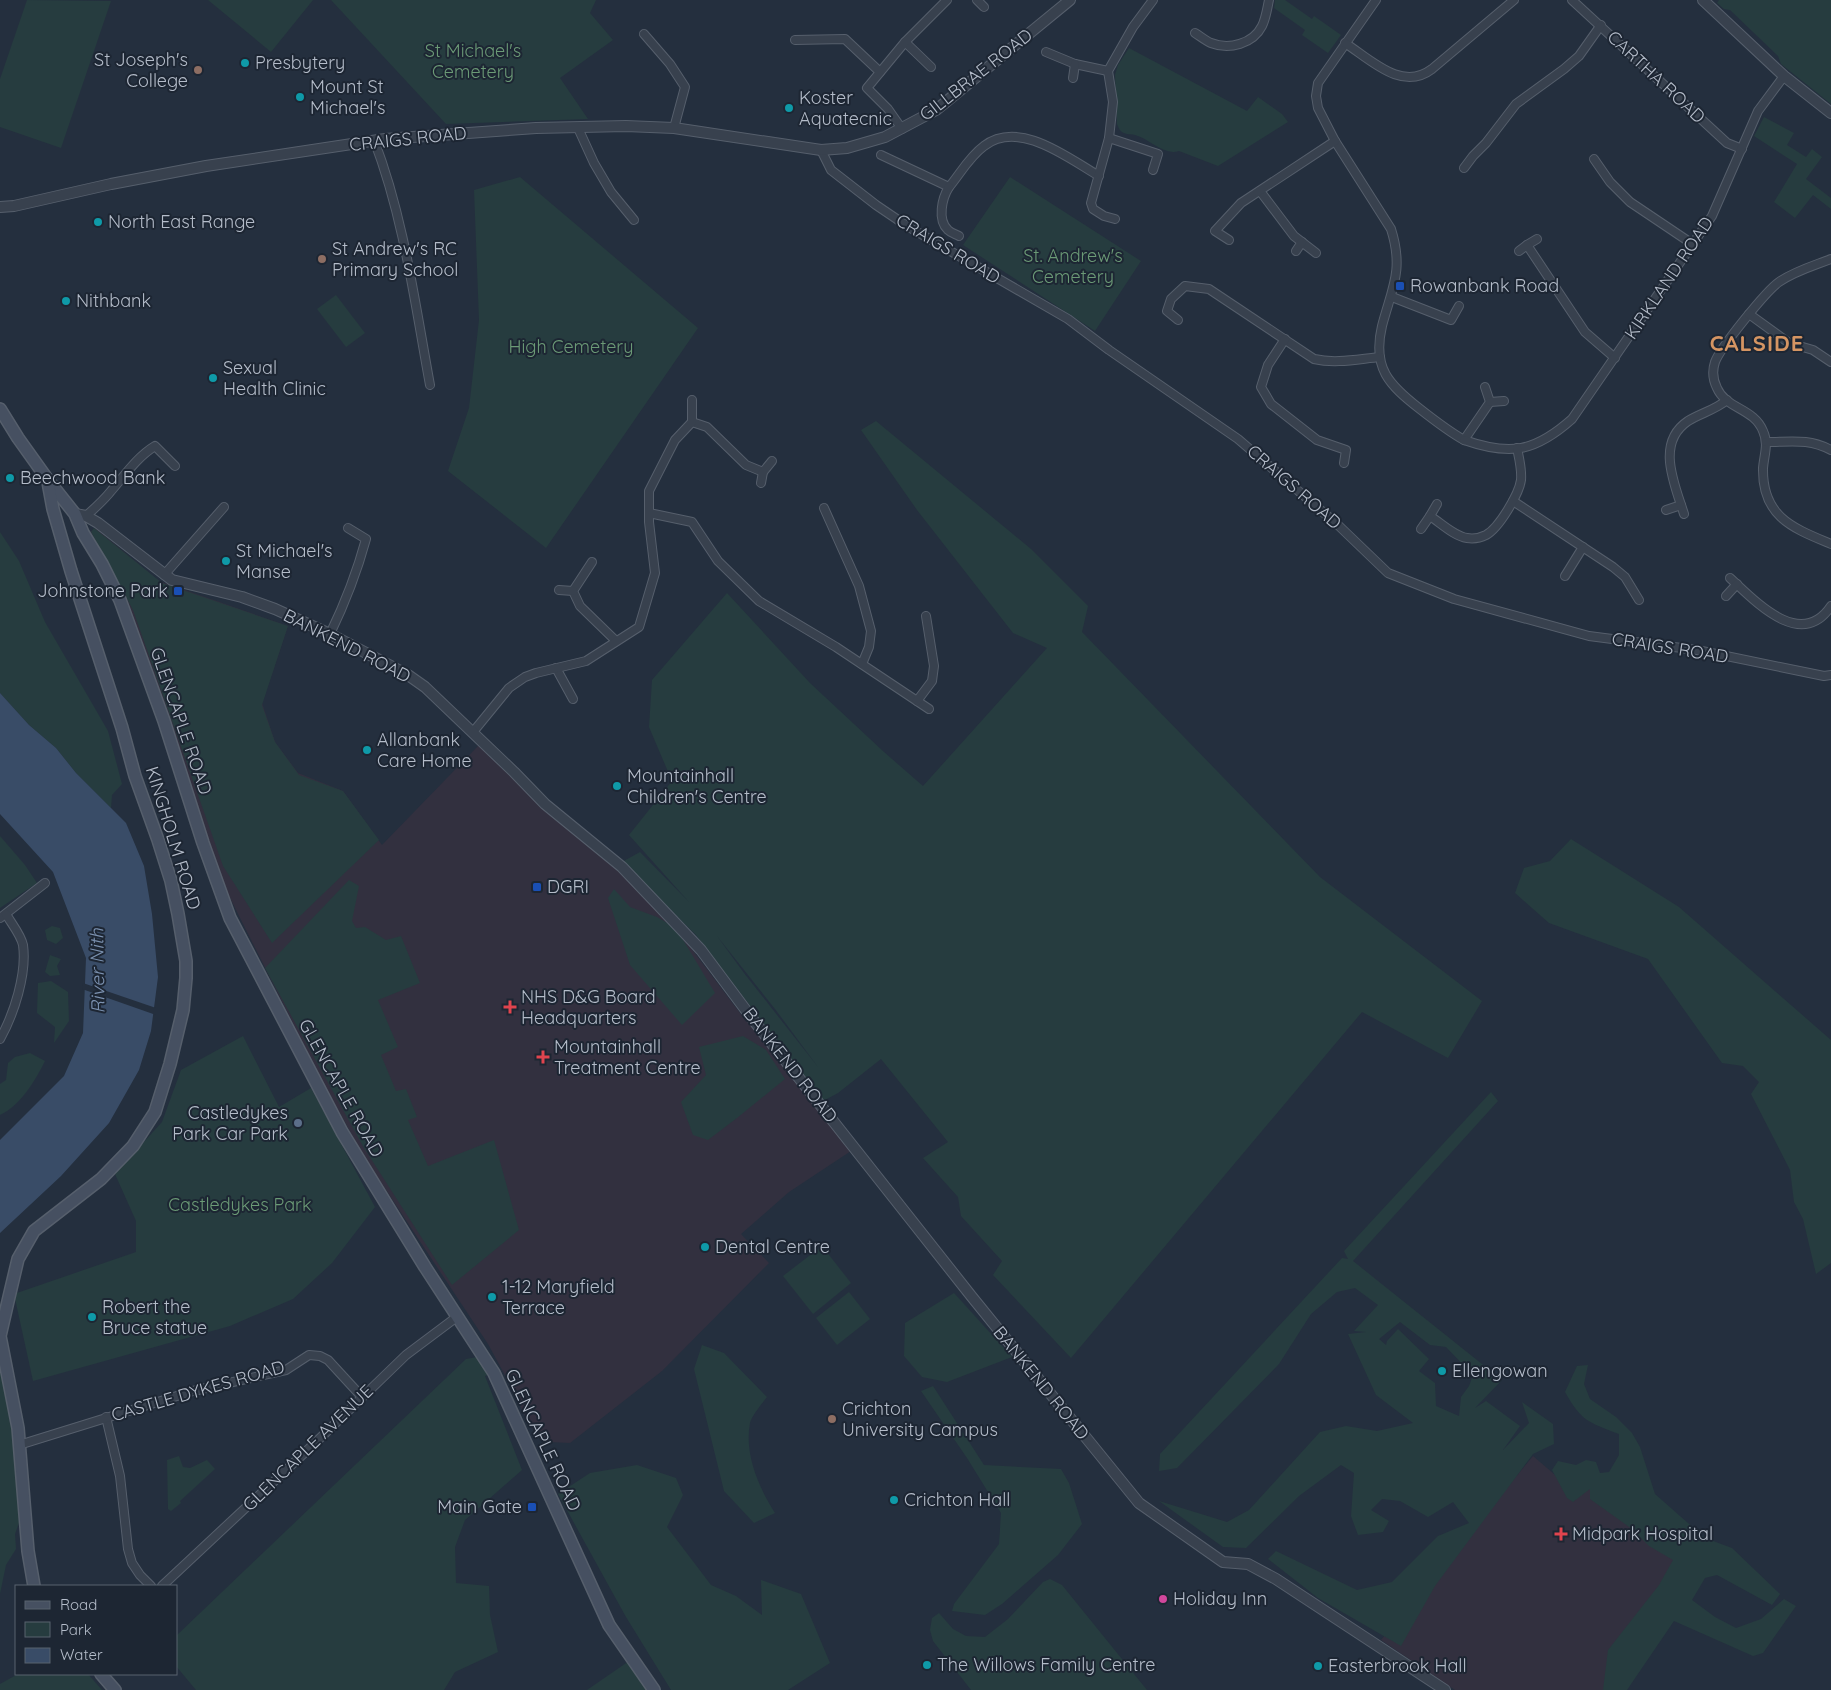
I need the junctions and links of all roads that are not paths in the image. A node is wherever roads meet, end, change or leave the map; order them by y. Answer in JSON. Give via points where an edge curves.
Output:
{"nodes":[{"id":1,"x":947,"y":0,"type":"edge"},
{"id":2,"x":978,"y":0,"type":"edge"},
{"id":3,"x":1070,"y":0,"type":"edge"},
{"id":4,"x":1154,"y":0,"type":"edge"},
{"id":5,"x":1269,"y":0,"type":"edge"},
{"id":6,"x":1376,"y":0,"type":"edge"},
{"id":7,"x":1514,"y":0,"type":"edge"},
{"id":8,"x":1572,"y":0,"type":"edge"},
{"id":9,"x":1703,"y":0,"type":"edge"},
{"id":10,"x":984,"y":7,"type":"dead end"},
{"id":11,"x":1601,"y":25,"type":"junction"},
{"id":12,"x":1195,"y":33,"type":"dead end"},
{"id":13,"x":644,"y":34,"type":"dead end"},
{"id":14,"x":796,"y":40,"type":"dead end"},
{"id":15,"x":905,"y":42,"type":"junction"},
{"id":16,"x":1345,"y":43,"type":"junction"},
{"id":17,"x":1046,"y":52,"type":"dead end"},
{"id":18,"x":1075,"y":64,"type":"junction"},
{"id":19,"x":931,"y":67,"type":"dead end"},
{"id":20,"x":1108,"y":71,"type":"junction"},
{"id":21,"x":880,"y":72,"type":"junction"},
{"id":22,"x":1784,"y":76,"type":"junction"},
{"id":23,"x":1073,"y":78,"type":"dead end"},
{"id":24,"x":1831,"y":113,"type":"edge"},
{"id":25,"x":578,"y":128,"type":"junction"},
{"id":26,"x":674,"y":128,"type":"junction"},
{"id":27,"x":902,"y":129,"type":"junction"},
{"id":28,"x":1109,"y":138,"type":"junction"},
{"id":29,"x":374,"y":140,"type":"junction"},
{"id":30,"x":1335,"y":141,"type":"junction"},
{"id":31,"x":847,"y":148,"type":"joint"},
{"id":32,"x":1742,"y":149,"type":"junction"},
{"id":33,"x":821,"y":150,"type":"junction"},
{"id":34,"x":882,"y":155,"type":"dead end"},
{"id":35,"x":1594,"y":159,"type":"dead end"},
{"id":36,"x":1464,"y":168,"type":"dead end"},
{"id":37,"x":1153,"y":170,"type":"dead end"},
{"id":38,"x":1099,"y":176,"type":"junction"},
{"id":39,"x":949,"y":187,"type":"junction"},
{"id":40,"x":1260,"y":191,"type":"junction"},
{"id":41,"x":0,"y":206,"type":"edge"},
{"id":42,"x":1115,"y":219,"type":"dead end"},
{"id":43,"x":634,"y":220,"type":"dead end"},
{"id":44,"x":959,"y":236,"type":"dead end"},
{"id":45,"x":1229,"y":240,"type":"dead end"},
{"id":46,"x":1537,"y":240,"type":"dead end"},
{"id":47,"x":1302,"y":242,"type":"junction"},
{"id":48,"x":1694,"y":244,"type":"junction"},
{"id":49,"x":1527,"y":246,"type":"junction"},
{"id":50,"x":1296,"y":251,"type":"dead end"},
{"id":51,"x":1519,"y":251,"type":"dead end"},
{"id":52,"x":1316,"y":253,"type":"dead end"},
{"id":53,"x":1831,"y":259,"type":"edge"},
{"id":54,"x":1392,"y":297,"type":"junction"},
{"id":55,"x":1459,"y":306,"type":"dead end"},
{"id":56,"x":1749,"y":314,"type":"junction"},
{"id":57,"x":1178,"y":320,"type":"dead end"},
{"id":58,"x":1285,"y":339,"type":"junction"},
{"id":59,"x":1380,"y":356,"type":"junction"},
{"id":60,"x":1615,"y":358,"type":"junction"},
{"id":61,"x":1831,"y":362,"type":"edge"},
{"id":62,"x":430,"y":385,"type":"dead end"},
{"id":63,"x":1485,"y":386,"type":"dead end"},
{"id":64,"x":692,"y":400,"type":"dead end"},
{"id":65,"x":1727,"y":400,"type":"junction"},
{"id":66,"x":1504,"y":401,"type":"dead end"},
{"id":67,"x":1490,"y":402,"type":"junction"},
{"id":68,"x":0,"y":409,"type":"edge"},
{"id":69,"x":692,"y":422,"type":"junction"},
{"id":70,"x":1464,"y":440,"type":"junction"},
{"id":71,"x":1766,"y":442,"type":"junction"},
{"id":72,"x":1517,"y":448,"type":"junction"},
{"id":73,"x":1831,"y":450,"type":"edge"},
{"id":74,"x":772,"y":461,"type":"dead end"},
{"id":75,"x":1344,"y":463,"type":"dead end"},
{"id":76,"x":175,"y":466,"type":"dead end"},
{"id":77,"x":763,"y":472,"type":"junction"},
{"id":78,"x":48,"y":480,"type":"junction"},
{"id":79,"x":761,"y":483,"type":"dead end"},
{"id":80,"x":1513,"y":501,"type":"junction"},
{"id":81,"x":1437,"y":504,"type":"dead end"},
{"id":82,"x":1681,"y":505,"type":"junction"},
{"id":83,"x":224,"y":507,"type":"dead end"},
{"id":84,"x":824,"y":508,"type":"dead end"},
{"id":85,"x":1666,"y":510,"type":"dead end"},
{"id":86,"x":649,"y":513,"type":"junction"},
{"id":87,"x":1684,"y":514,"type":"dead end"},
{"id":88,"x":81,"y":515,"type":"junction"},
{"id":89,"x":1430,"y":516,"type":"junction"},
{"id":90,"x":348,"y":528,"type":"dead end"},
{"id":91,"x":1421,"y":528,"type":"dead end"},
{"id":92,"x":1831,"y":544,"type":"edge"},
{"id":93,"x":1583,"y":547,"type":"junction"},
{"id":94,"x":592,"y":562,"type":"dead end"},
{"id":95,"x":164,"y":576,"type":"junction"},
{"id":96,"x":1565,"y":576,"type":"dead end"},
{"id":97,"x":1730,"y":578,"type":"dead end"},
{"id":98,"x":1737,"y":584,"type":"junction"},
{"id":99,"x":559,"y":590,"type":"dead end"},
{"id":100,"x":573,"y":591,"type":"junction"},
{"id":101,"x":1726,"y":596,"type":"dead end"},
{"id":102,"x":1639,"y":600,"type":"dead end"},
{"id":103,"x":1831,"y":606,"type":"edge"},
{"id":104,"x":926,"y":616,"type":"dead end"},
{"id":105,"x":330,"y":634,"type":"junction"},
{"id":106,"x":616,"y":641,"type":"junction"},
{"id":107,"x":862,"y":664,"type":"junction"},
{"id":108,"x":556,"y":668,"type":"junction"},
{"id":109,"x":1831,"y":675,"type":"edge"},
{"id":110,"x":574,"y":699,"type":"dead end"},
{"id":111,"x":917,"y":701,"type":"junction"},
{"id":112,"x":928,"y":709,"type":"dead end"},
{"id":113,"x":473,"y":732,"type":"junction"},
{"id":114,"x":45,"y":883,"type":"dead end"},
{"id":115,"x":3,"y":916,"type":"edge"},
{"id":116,"x":0,"y":1039,"type":"edge"},
{"id":117,"x":458,"y":1316,"type":"junction"},
{"id":118,"x":362,"y":1397,"type":"junction"},
{"id":119,"x":106,"y":1417,"type":"junction"},
{"id":120,"x":19,"y":1445,"type":"junction"},
{"id":121,"x":34,"y":1585,"type":"edge"},
{"id":122,"x":150,"y":1585,"type":"edge"},
{"id":123,"x":163,"y":1585,"type":"edge"},
{"id":124,"x":102,"y":1675,"type":"edge"},
{"id":125,"x":115,"y":1690,"type":"edge"},
{"id":126,"x":654,"y":1690,"type":"edge"},
{"id":127,"x":1445,"y":1690,"type":"edge"}],
"edges":[{"from":1,"to":15,"type":"street"},
{"from":2,"to":10,"type":"street"},
{"from":3,"to":27,"type":"street","name":"GILLBRAE ROAD","via":[[936,110]]},
{"from":4,"to":20,"type":"street","via":[[1133,27]]},
{"from":5,"to":12,"type":"street","via":[[1262,27],[1249,41],[1224,46],[1210,43]]},
{"from":6,"to":16,"type":"street"},
{"from":7,"to":16,"type":"street","via":[[1432,69],[1415,78],[1393,75]]},
{"from":8,"to":11,"type":"street","name":"CARTHA ROAD"},
{"from":9,"to":22,"type":"street"},
{"from":11,"to":32,"type":"street","name":"CARTHA ROAD","via":[[1727,143]]},
{"from":11,"to":36,"type":"street","via":[[1579,56],[1516,104]]},
{"from":13,"to":26,"type":"street","via":[[685,87]]},
{"from":14,"to":21,"type":"street","via":[[845,39]]},
{"from":15,"to":19,"type":"street"},
{"from":15,"to":21,"type":"street"},
{"from":16,"to":30,"type":"street","via":[[1318,83],[1316,96],[1318,108]]},
{"from":17,"to":18,"type":"street"},
{"from":18,"to":20,"type":"street"},
{"from":18,"to":23,"type":"street"},
{"from":20,"to":28,"type":"street","via":[[1114,102]]},
{"from":21,"to":27,"type":"street","via":[[866,88],[888,109]]},
{"from":22,"to":24,"type":"street"},
{"from":22,"to":32,"type":"street","name":"KIRKLAND ROAD","via":[[1758,111]]},
{"from":25,"to":26,"type":"street","name":"CRAIGS ROAD"},
{"from":25,"to":29,"type":"street","name":"CRAIGS ROAD"},
{"from":25,"to":43,"type":"street","via":[[611,192]]},
{"from":26,"to":33,"type":"street","name":"CRAIGS ROAD"},
{"from":27,"to":31,"type":"street","name":"GILLBRAE ROAD"},
{"from":28,"to":37,"type":"street","via":[[1158,154]]},
{"from":28,"to":38,"type":"street"},
{"from":29,"to":41,"type":"street","name":"CRAIGS ROAD","via":[[206,166],[14,206]]},
{"from":29,"to":62,"type":"street","via":[[394,202]]},
{"from":30,"to":40,"type":"street"},
{"from":30,"to":54,"type":"street","via":[[1392,230],[1398,262]]},
{"from":31,"to":33,"type":"street","name":"CRAIGS ROAD"},
{"from":32,"to":48,"type":"street","name":"KIRKLAND ROAD","via":[[1712,216]]},
{"from":33,"to":109,"type":"street","name":"CRAIGS ROAD","via":[[831,170],[876,205],[1068,319],[1238,439],[1338,524],[1388,573],[1454,599],[1588,636],[1697,650]]},
{"from":34,"to":39,"type":"street"},
{"from":35,"to":48,"type":"street","via":[[1630,202]]},
{"from":38,"to":39,"type":"street","via":[[1037,141],[1012,137],[984,146]]},
{"from":38,"to":42,"type":"street","via":[[1093,209]]},
{"from":39,"to":44,"type":"street","via":[[943,196],[943,224],[949,232]]},
{"from":40,"to":45,"type":"street","via":[[1241,203],[1215,231]]},
{"from":40,"to":47,"type":"street"},
{"from":46,"to":49,"type":"street"},
{"from":47,"to":50,"type":"street"},
{"from":47,"to":52,"type":"street"},
{"from":48,"to":60,"type":"street","name":"KIRKLAND ROAD"},
{"from":49,"to":51,"type":"street"},
{"from":49,"to":60,"type":"street","via":[[1585,332]]},
{"from":53,"to":56,"type":"street","via":[[1799,270],[1777,284]]},
{"from":54,"to":55,"type":"street","via":[[1452,320]]},
{"from":54,"to":59,"type":"street","via":[[1382,327]]},
{"from":56,"to":61,"type":"street","via":[[1789,343],[1814,350]]},
{"from":56,"to":65,"type":"street","via":[[1718,356],[1714,367],[1716,386]]},
{"from":57,"to":58,"type":"street","via":[[1167,311],[1171,299],[1185,286],[1209,289]]},
{"from":58,"to":59,"type":"street","via":[[1314,359],[1326,362]]},
{"from":58,"to":75,"type":"street","via":[[1268,364],[1261,387],[1271,404],[1317,440],[1346,450]]},
{"from":59,"to":70,"type":"street","via":[[1385,374],[1401,394]]},
{"from":60,"to":72,"type":"street","name":"KIRKLAND ROAD","via":[[1572,419],[1537,443]]},
{"from":63,"to":67,"type":"street"},
{"from":64,"to":69,"type":"street"},
{"from":65,"to":71,"type":"street","via":[[1756,419]]},
{"from":65,"to":82,"type":"street","via":[[1689,420],[1673,438],[1669,464]]},
{"from":66,"to":67,"type":"street"},
{"from":67,"to":70,"type":"street"},
{"from":68,"to":78,"type":"main road"},
{"from":69,"to":77,"type":"street","via":[[707,427],[746,465]]},
{"from":69,"to":86,"type":"street","via":[[675,440],[649,490]]},
{"from":70,"to":72,"type":"street","name":"KIRKLAND ROAD","via":[[1496,450]]},
{"from":71,"to":73,"type":"street","via":[[1805,441]]},
{"from":71,"to":92,"type":"street","via":[[1763,474],[1766,492],[1773,506],[1788,524]]},
{"from":72,"to":80,"type":"street","via":[[1521,479]]},
{"from":74,"to":77,"type":"street"},
{"from":76,"to":88,"type":"street","via":[[154,446],[110,492]]},
{"from":77,"to":79,"type":"street"},
{"from":78,"to":88,"type":"main road","name":"GLENCAPLE ROAD"},
{"from":78,"to":120,"type":"main road","name":"KINGHOLM ROAD","via":[[53,509],[72,571],[171,881],[186,961],[186,978],[183,1010],[170,1064],[161,1096],[146,1127],[133,1146],[101,1179],[34,1231],[18,1259],[0,1336]]},
{"from":80,"to":89,"type":"street","via":[[1492,531],[1476,538],[1465,538]]},
{"from":80,"to":93,"type":"street"},
{"from":81,"to":89,"type":"street"},
{"from":82,"to":85,"type":"street"},
{"from":82,"to":87,"type":"street"},
{"from":83,"to":95,"type":"street"},
{"from":84,"to":107,"type":"street","via":[[859,586],[871,631]]},
{"from":86,"to":106,"type":"street","via":[[655,573],[639,627]]},
{"from":86,"to":107,"type":"street","via":[[692,522],[718,561],[759,602]]},
{"from":88,"to":95,"type":"street","name":"BANKEND ROAD","via":[[98,523]]},
{"from":88,"to":117,"type":"main road","name":"GLENCAPLE ROAD","via":[[83,533],[120,600],[230,918],[342,1132],[424,1267]]},
{"from":89,"to":91,"type":"street"},
{"from":90,"to":105,"type":"street","via":[[366,539],[344,605]]},
{"from":93,"to":96,"type":"street"},
{"from":93,"to":102,"type":"street","via":[[1625,577]]},
{"from":94,"to":100,"type":"street"},
{"from":95,"to":105,"type":"street","name":"BANKEND ROAD","via":[[242,597]]},
{"from":97,"to":98,"type":"street"},
{"from":98,"to":101,"type":"street"},
{"from":98,"to":103,"type":"street","via":[[1777,618],[1789,623],[1814,621]]},
{"from":99,"to":100,"type":"street"},
{"from":100,"to":106,"type":"street","via":[[580,606]]},
{"from":104,"to":111,"type":"street","via":[[934,666],[932,682]]},
{"from":105,"to":113,"type":"street","name":"BANKEND ROAD","via":[[408,675]]},
{"from":106,"to":108,"type":"street","via":[[586,661]]},
{"from":107,"to":111,"type":"street"},
{"from":108,"to":110,"type":"street"},
{"from":108,"to":113,"type":"street","via":[[525,677],[510,688]]},
{"from":111,"to":112,"type":"street"},
{"from":113,"to":127,"type":"street","name":"BANKEND ROAD","via":[[545,804],[622,867],[702,950],[963,1286],[1139,1503],[1223,1562],[1248,1564],[1276,1579]]},
{"from":114,"to":115,"type":"street"},
{"from":115,"to":116,"type":"street","via":[[23,944],[23,966],[12,1014]]},
{"from":117,"to":118,"type":"street","name":"GLENCAPLE AVENUE","via":[[406,1355]]},
{"from":117,"to":126,"type":"main road","name":"GLENCAPLE ROAD","via":[[494,1373],[609,1625]]},
{"from":118,"to":119,"type":"street","name":"CASTLE DYKES ROAD","via":[[328,1360],[309,1355],[286,1370],[193,1391]]},
{"from":118,"to":123,"type":"street","name":"GLENCAPLE AVENUE"},
{"from":119,"to":120,"type":"street","name":"CASTLE DYKES ROAD"},
{"from":119,"to":122,"type":"street","via":[[120,1476],[128,1548],[132,1563]]},
{"from":120,"to":121,"type":"main road","name":"KINGHOLM ROAD"},
{"from":124,"to":125,"type":"main road"}]}
